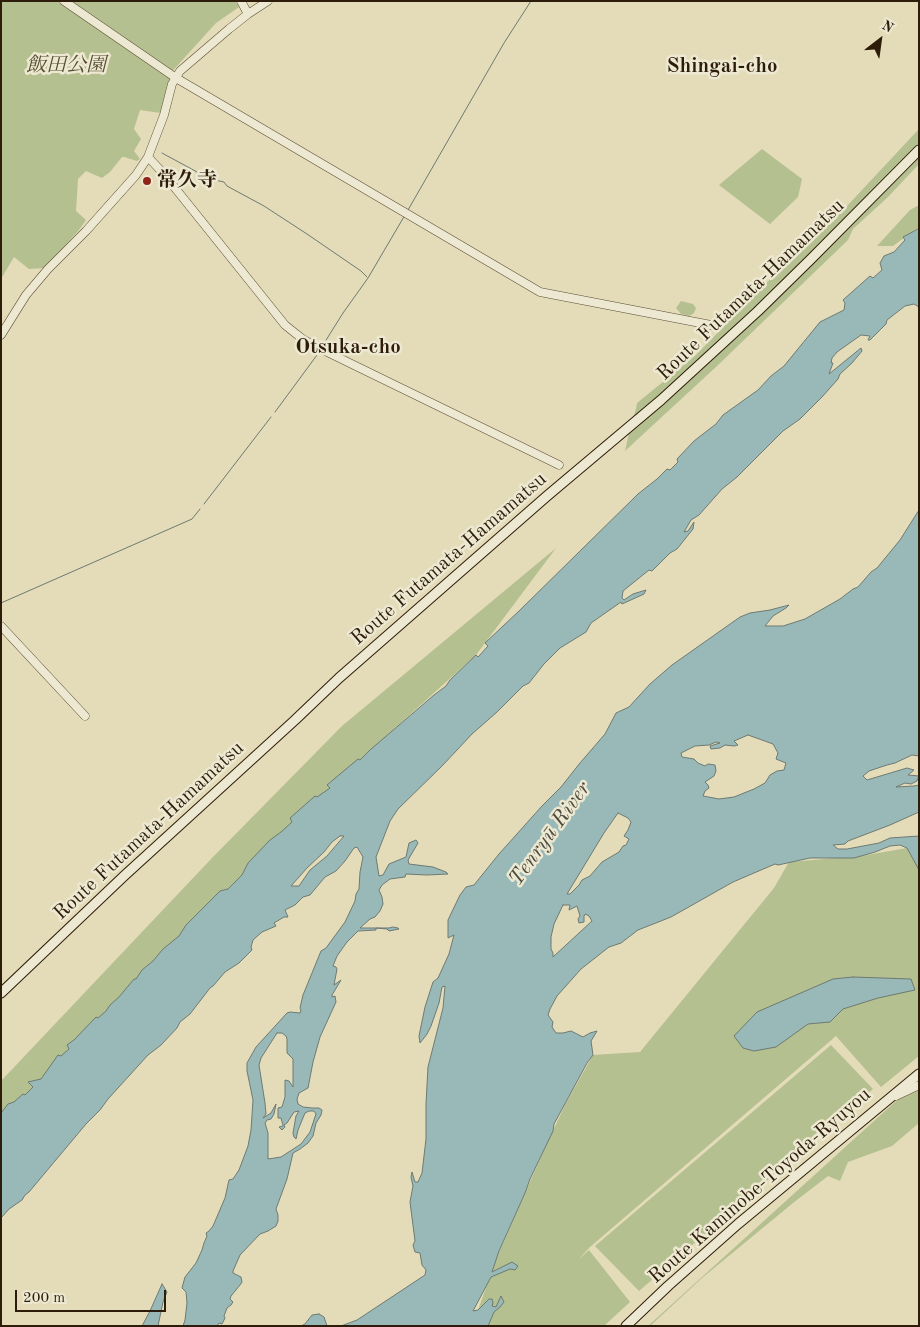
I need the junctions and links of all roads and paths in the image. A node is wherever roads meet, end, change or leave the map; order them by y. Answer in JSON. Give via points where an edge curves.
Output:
{"nodes":[{"id":1,"x":64,"y":1,"type":"edge"},
{"id":2,"x":241,"y":1,"type":"edge"},
{"id":3,"x":268,"y":1,"type":"edge"},
{"id":4,"x":248,"y":14,"type":"junction"},
{"id":5,"x":176,"y":78,"type":"junction"},
{"id":6,"x":919,"y":150,"type":"edge"},
{"id":7,"x":148,"y":157,"type":"junction"},
{"id":8,"x":716,"y":326,"type":"dead end"},
{"id":9,"x":1,"y":335,"type":"edge"},
{"id":10,"x":559,"y":465,"type":"dead end"},
{"id":11,"x":1,"y":626,"type":"edge"},
{"id":12,"x":85,"y":716,"type":"dead end"},
{"id":13,"x":1,"y":993,"type":"edge"},
{"id":14,"x":919,"y":1074,"type":"edge"},
{"id":15,"x":919,"y":1085,"type":"edge"},
{"id":16,"x":887,"y":1100,"type":"junction"},
{"id":17,"x":626,"y":1326,"type":"edge"}],
"edges":[{"from":1,"to":5,"type":"street"},
{"from":2,"to":4,"type":"street"},
{"from":3,"to":4,"type":"street"},
{"from":4,"to":5,"type":"street","via":[[180,71]]},
{"from":5,"to":7,"type":"street"},
{"from":5,"to":8,"type":"street","via":[[540,292]]},
{"from":6,"to":13,"type":"main road","name":"Route Futamata-Hamamatsu","via":[[758,311],[661,400],[339,678]]},
{"from":7,"to":9,"type":"street","via":[[136,175],[26,295]]},
{"from":7,"to":10,"type":"street","via":[[285,325],[304,340]]},
{"from":11,"to":12,"type":"street"},
{"from":14,"to":16,"type":"main road","name":"Route Kaminobe-Toyoda-Ryuyou"},
{"from":15,"to":16,"type":"street"},
{"from":16,"to":17,"type":"main road","name":"Route Kaminobe-Toyoda-Ryuyou","via":[[738,1224]]}]}
